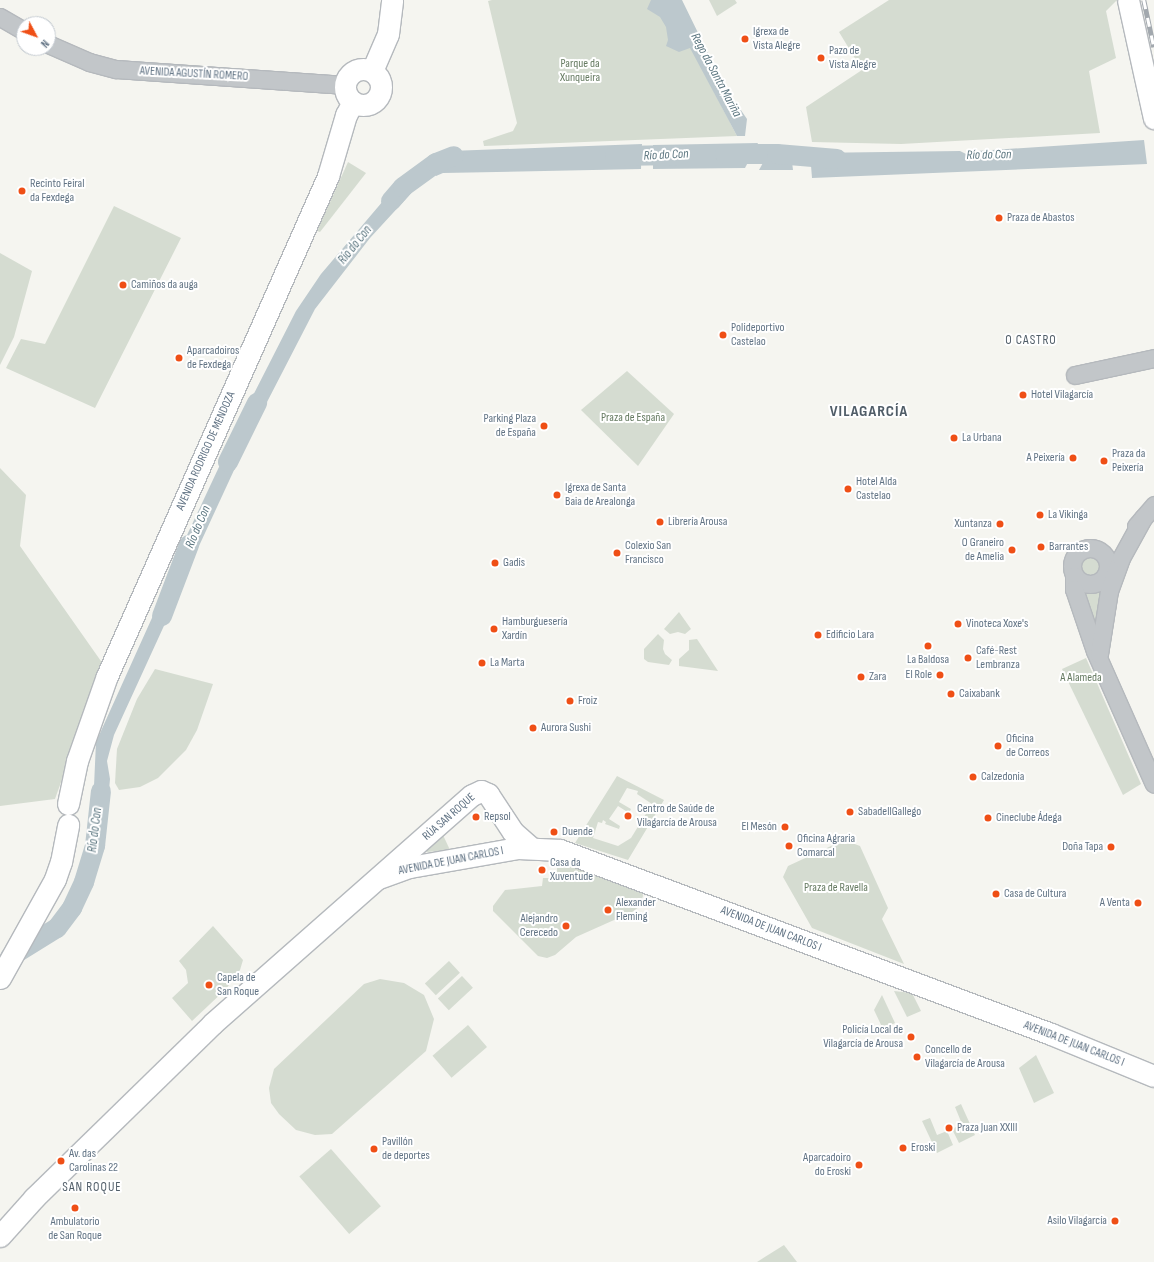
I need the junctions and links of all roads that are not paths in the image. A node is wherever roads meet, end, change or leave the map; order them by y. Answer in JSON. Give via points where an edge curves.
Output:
{"nodes":[{"id":1,"x":392,"y":0,"type":"edge"},
{"id":2,"x":1128,"y":0,"type":"edge"},
{"id":3,"x":1139,"y":0,"type":"edge"},
{"id":4,"x":0,"y":17,"type":"edge"},
{"id":5,"x":16,"y":26,"type":"edge"},
{"id":6,"x":56,"y":48,"type":"edge"},
{"id":7,"x":1154,"y":67,"type":"edge"},
{"id":8,"x":372,"y":71,"type":"junction"},
{"id":9,"x":349,"y":93,"type":"junction"},
{"id":10,"x":1154,"y":118,"type":"edge"},
{"id":11,"x":1154,"y":358,"type":"edge"},
{"id":12,"x":1075,"y":375,"type":"dead end"},
{"id":13,"x":1154,"y":505,"type":"edge"},
{"id":14,"x":1112,"y":563,"type":"junction"},
{"id":15,"x":1074,"y":576,"type":"junction"},
{"id":16,"x":1099,"y":649,"type":"junction"},
{"id":17,"x":1154,"y":784,"type":"edge"},
{"id":18,"x":530,"y":847,"type":"junction"},
{"id":19,"x":379,"y":878,"type":"junction"},
{"id":20,"x":2,"y":974,"type":"edge"},
{"id":21,"x":1154,"y":1076,"type":"edge"},
{"id":22,"x":0,"y":1236,"type":"edge"}],
"edges":[{"from":1,"to":8,"type":"main road","via":[[388,34]]},
{"from":2,"to":10,"type":"main road"},
{"from":3,"to":7,"type":"main road"},
{"from":4,"to":5,"type":"street"},
{"from":6,"to":9,"type":"street","name":"AVENIDA AGUSTÍN ROMERO","via":[[116,70]]},
{"from":8,"to":9,"type":"main road","via":[[363,69],[354,72]]},
{"from":8,"to":9,"type":"main road","via":[[380,79],[380,95],[367,105]]},
{"from":9,"to":20,"type":"main road","name":"AVENIDA RODRIGO DE MENDOZA","via":[[346,115],[326,181],[107,676],[77,761],[68,804],[61,806],[57,815],[59,822],[68,826],[61,862]]},
{"from":11,"to":12,"type":"street"},
{"from":13,"to":14,"type":"street"},
{"from":14,"to":15,"type":"street","via":[[1102,580],[1092,584],[1082,583]]},
{"from":14,"to":15,"type":"street","via":[[1095,548],[1084,548],[1072,560]]},
{"from":14,"to":16,"type":"street","via":[[1110,591]]},
{"from":15,"to":16,"type":"street","via":[[1074,589],[1087,630]]},
{"from":16,"to":17,"type":"street"},
{"from":18,"to":19,"type":"main road","name":"AVENIDA DE JUAN CARLOS I","via":[[410,867]]},
{"from":18,"to":19,"type":"main road","name":"RÚA SAN ROQUE","via":[[513,832],[492,797],[485,792],[478,792]]},
{"from":18,"to":21,"type":"main road","name":"AVENIDA DE JUAN CARLOS I","via":[[560,850],[597,862]]},
{"from":19,"to":22,"type":"main road","via":[[358,893],[212,1024],[24,1208]]}]}
